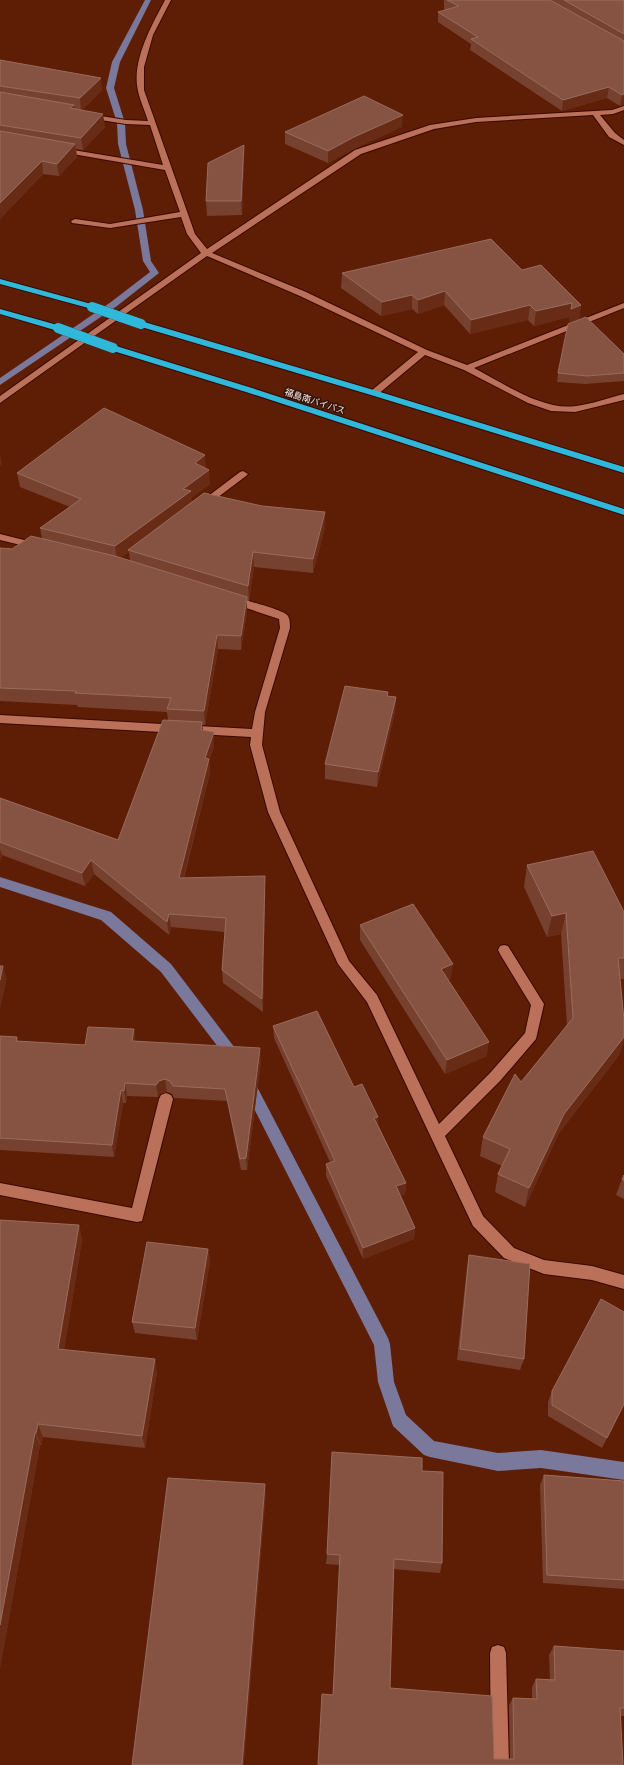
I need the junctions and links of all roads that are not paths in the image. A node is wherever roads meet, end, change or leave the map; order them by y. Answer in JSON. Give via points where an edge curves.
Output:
{"nodes":[{"id":1,"x":168,"y":0,"type":"edge"},
{"id":2,"x":624,"y":108,"type":"edge"},
{"id":3,"x":595,"y":113,"type":"junction"},
{"id":4,"x":79,"y":114,"type":"edge"},
{"id":5,"x":152,"y":123,"type":"junction"},
{"id":6,"x":624,"y":143,"type":"edge"},
{"id":7,"x":54,"y":149,"type":"edge"},
{"id":8,"x":168,"y":168,"type":"junction"},
{"id":9,"x":184,"y":214,"type":"junction"},
{"id":10,"x":75,"y":220,"type":"dead end"},
{"id":11,"x":206,"y":253,"type":"junction"},
{"id":12,"x":0,"y":281,"type":"edge"},
{"id":13,"x":624,"y":305,"type":"edge"},
{"id":14,"x":0,"y":311,"type":"edge"},
{"id":15,"x":424,"y":352,"type":"junction"},
{"id":16,"x":467,"y":368,"type":"junction"},
{"id":17,"x":374,"y":393,"type":"junction"},
{"id":18,"x":624,"y":397,"type":"edge"},
{"id":19,"x":0,"y":400,"type":"edge"},
{"id":20,"x":624,"y":470,"type":"edge"},
{"id":21,"x":243,"y":474,"type":"dead end"},
{"id":22,"x":193,"y":511,"type":"edge"},
{"id":23,"x":624,"y":512,"type":"edge"},
{"id":24,"x":0,"y":537,"type":"edge"},
{"id":25,"x":44,"y":548,"type":"edge"},
{"id":26,"x":223,"y":597,"type":"edge"},
{"id":27,"x":0,"y":719,"type":"edge"},
{"id":28,"x":257,"y":733,"type":"junction"},
{"id":29,"x":504,"y":950,"type":"dead end"},
{"id":30,"x":166,"y":1099,"type":"dead end"},
{"id":31,"x":438,"y":1135,"type":"junction"},
{"id":32,"x":0,"y":1189,"type":"edge"},
{"id":33,"x":624,"y":1282,"type":"edge"},
{"id":34,"x":498,"y":1653,"type":"dead end"},
{"id":35,"x":500,"y":1765,"type":"edge"}],
"edges":[{"from":1,"to":5,"type":"street","via":[[150,35],[142,67],[141,90]]},
{"from":2,"to":3,"type":"street","via":[[613,112]]},
{"from":3,"to":6,"type":"street","via":[[612,135]]},
{"from":3,"to":11,"type":"street","via":[[476,120],[440,126],[358,152]]},
{"from":4,"to":5,"type":"street","via":[[126,122]]},
{"from":5,"to":8,"type":"street"},
{"from":7,"to":8,"type":"street"},
{"from":8,"to":9,"type":"street"},
{"from":9,"to":10,"type":"street","via":[[110,226]]},
{"from":9,"to":11,"type":"street","via":[[191,234]]},
{"from":11,"to":15,"type":"street","via":[[303,294]]},
{"from":11,"to":19,"type":"street"},
{"from":12,"to":17,"type":"highway","bridge":true},
{"from":13,"to":16,"type":"street"},
{"from":14,"to":23,"type":"highway","name":"福島南バイパス","bridge":true},
{"from":15,"to":16,"type":"street"},
{"from":15,"to":17,"type":"street"},
{"from":16,"to":18,"type":"street","via":[[530,401],[551,408],[575,409]]},
{"from":17,"to":20,"type":"highway"},
{"from":21,"to":22,"type":"street"},
{"from":24,"to":25,"type":"street"},
{"from":26,"to":28,"type":"street","via":[[284,617],[285,628],[260,712]]},
{"from":27,"to":28,"type":"street"},
{"from":28,"to":31,"type":"street","via":[[256,745],[274,812],[344,964],[372,999]]},
{"from":29,"to":31,"type":"street","via":[[538,1004],[531,1035],[495,1077]]},
{"from":30,"to":32,"type":"street","via":[[137,1216]]},
{"from":31,"to":33,"type":"street","via":[[478,1221],[509,1253],[544,1267],[592,1273]]},
{"from":34,"to":35,"type":"street"}]}
